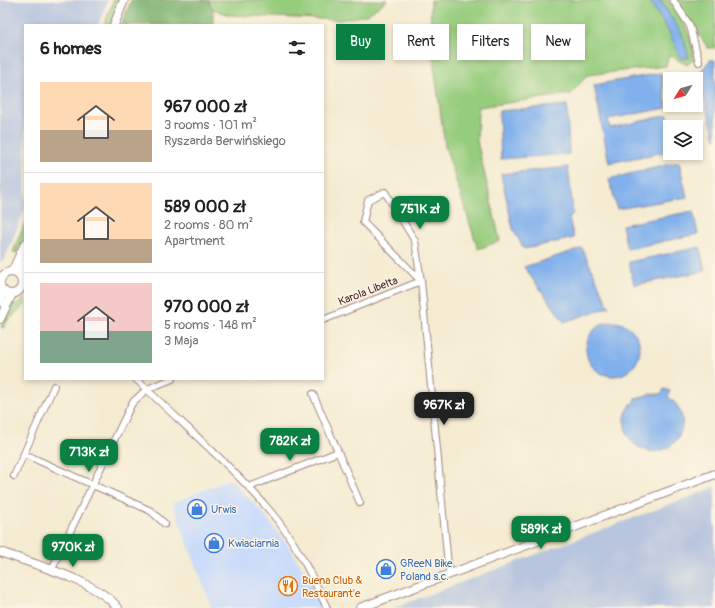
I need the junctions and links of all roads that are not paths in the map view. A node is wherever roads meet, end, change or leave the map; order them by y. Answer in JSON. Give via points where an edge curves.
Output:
{"nodes":[{"id":1,"x":124,"y":0,"type":"edge"},
{"id":2,"x":673,"y":0,"type":"edge"},
{"id":3,"x":114,"y":24,"type":"edge"},
{"id":4,"x":699,"y":62,"type":"dead end"},
{"id":5,"x":24,"y":247,"type":"edge"},
{"id":6,"x":24,"y":260,"type":"edge"},
{"id":7,"x":15,"y":274,"type":"junction"},
{"id":8,"x":420,"y":281,"type":"junction"},
{"id":9,"x":23,"y":285,"type":"edge"},
{"id":10,"x":3,"y":286,"type":"edge"},
{"id":11,"x":0,"y":302,"type":"edge"},
{"id":12,"x":0,"y":320,"type":"edge"},
{"id":13,"x":324,"y":320,"type":"edge"},
{"id":14,"x":137,"y":380,"type":"edge"},
{"id":15,"x":170,"y":380,"type":"edge"},
{"id":16,"x":54,"y":386,"type":"dead end"},
{"id":17,"x":147,"y":389,"type":"junction"},
{"id":18,"x":313,"y":394,"type":"dead end"},
{"id":19,"x":338,"y":452,"type":"junction"},
{"id":20,"x":24,"y":454,"type":"junction"},
{"id":21,"x":715,"y":474,"type":"edge"},
{"id":22,"x":14,"y":476,"type":"dead end"},
{"id":23,"x":93,"y":485,"type":"junction"},
{"id":24,"x":248,"y":487,"type":"junction"},
{"id":25,"x":360,"y":503,"type":"dead end"},
{"id":26,"x":165,"y":524,"type":"dead end"},
{"id":27,"x":0,"y":552,"type":"edge"},
{"id":28,"x":51,"y":571,"type":"junction"},
{"id":29,"x":450,"y":574,"type":"junction"},
{"id":30,"x":118,"y":608,"type":"edge"},
{"id":31,"x":327,"y":608,"type":"edge"},
{"id":32,"x":360,"y":608,"type":"edge"}],
"edges":[{"from":1,"to":3,"type":"street"},
{"from":2,"to":4,"type":"street","via":[[690,26]]},
{"from":5,"to":7,"type":"street"},
{"from":6,"to":7,"type":"street"},
{"from":7,"to":9,"type":"street"},
{"from":7,"to":10,"type":"street","via":[[3,276]]},
{"from":8,"to":8,"type":"street","via":[[415,241],[385,192],[368,200],[363,222]]},
{"from":8,"to":13,"type":"street","name":"Karola Libelta"},
{"from":8,"to":29,"type":"street"},
{"from":9,"to":10,"type":"street","via":[[20,289]]},
{"from":10,"to":11,"type":"street"},
{"from":10,"to":12,"type":"street"},
{"from":14,"to":17,"type":"street"},
{"from":15,"to":17,"type":"street"},
{"from":16,"to":20,"type":"street"},
{"from":17,"to":23,"type":"street","via":[[132,403]]},
{"from":17,"to":24,"type":"street"},
{"from":18,"to":19,"type":"street"},
{"from":19,"to":24,"type":"street"},
{"from":19,"to":25,"type":"street"},
{"from":20,"to":22,"type":"street"},
{"from":20,"to":23,"type":"street"},
{"from":21,"to":29,"type":"street"},
{"from":23,"to":26,"type":"street","via":[[151,511]]},
{"from":23,"to":28,"type":"street"},
{"from":24,"to":31,"type":"street","via":[[271,512],[296,548]]},
{"from":27,"to":28,"type":"street"},
{"from":28,"to":30,"type":"street","via":[[92,587]]},
{"from":29,"to":32,"type":"street"}]}
